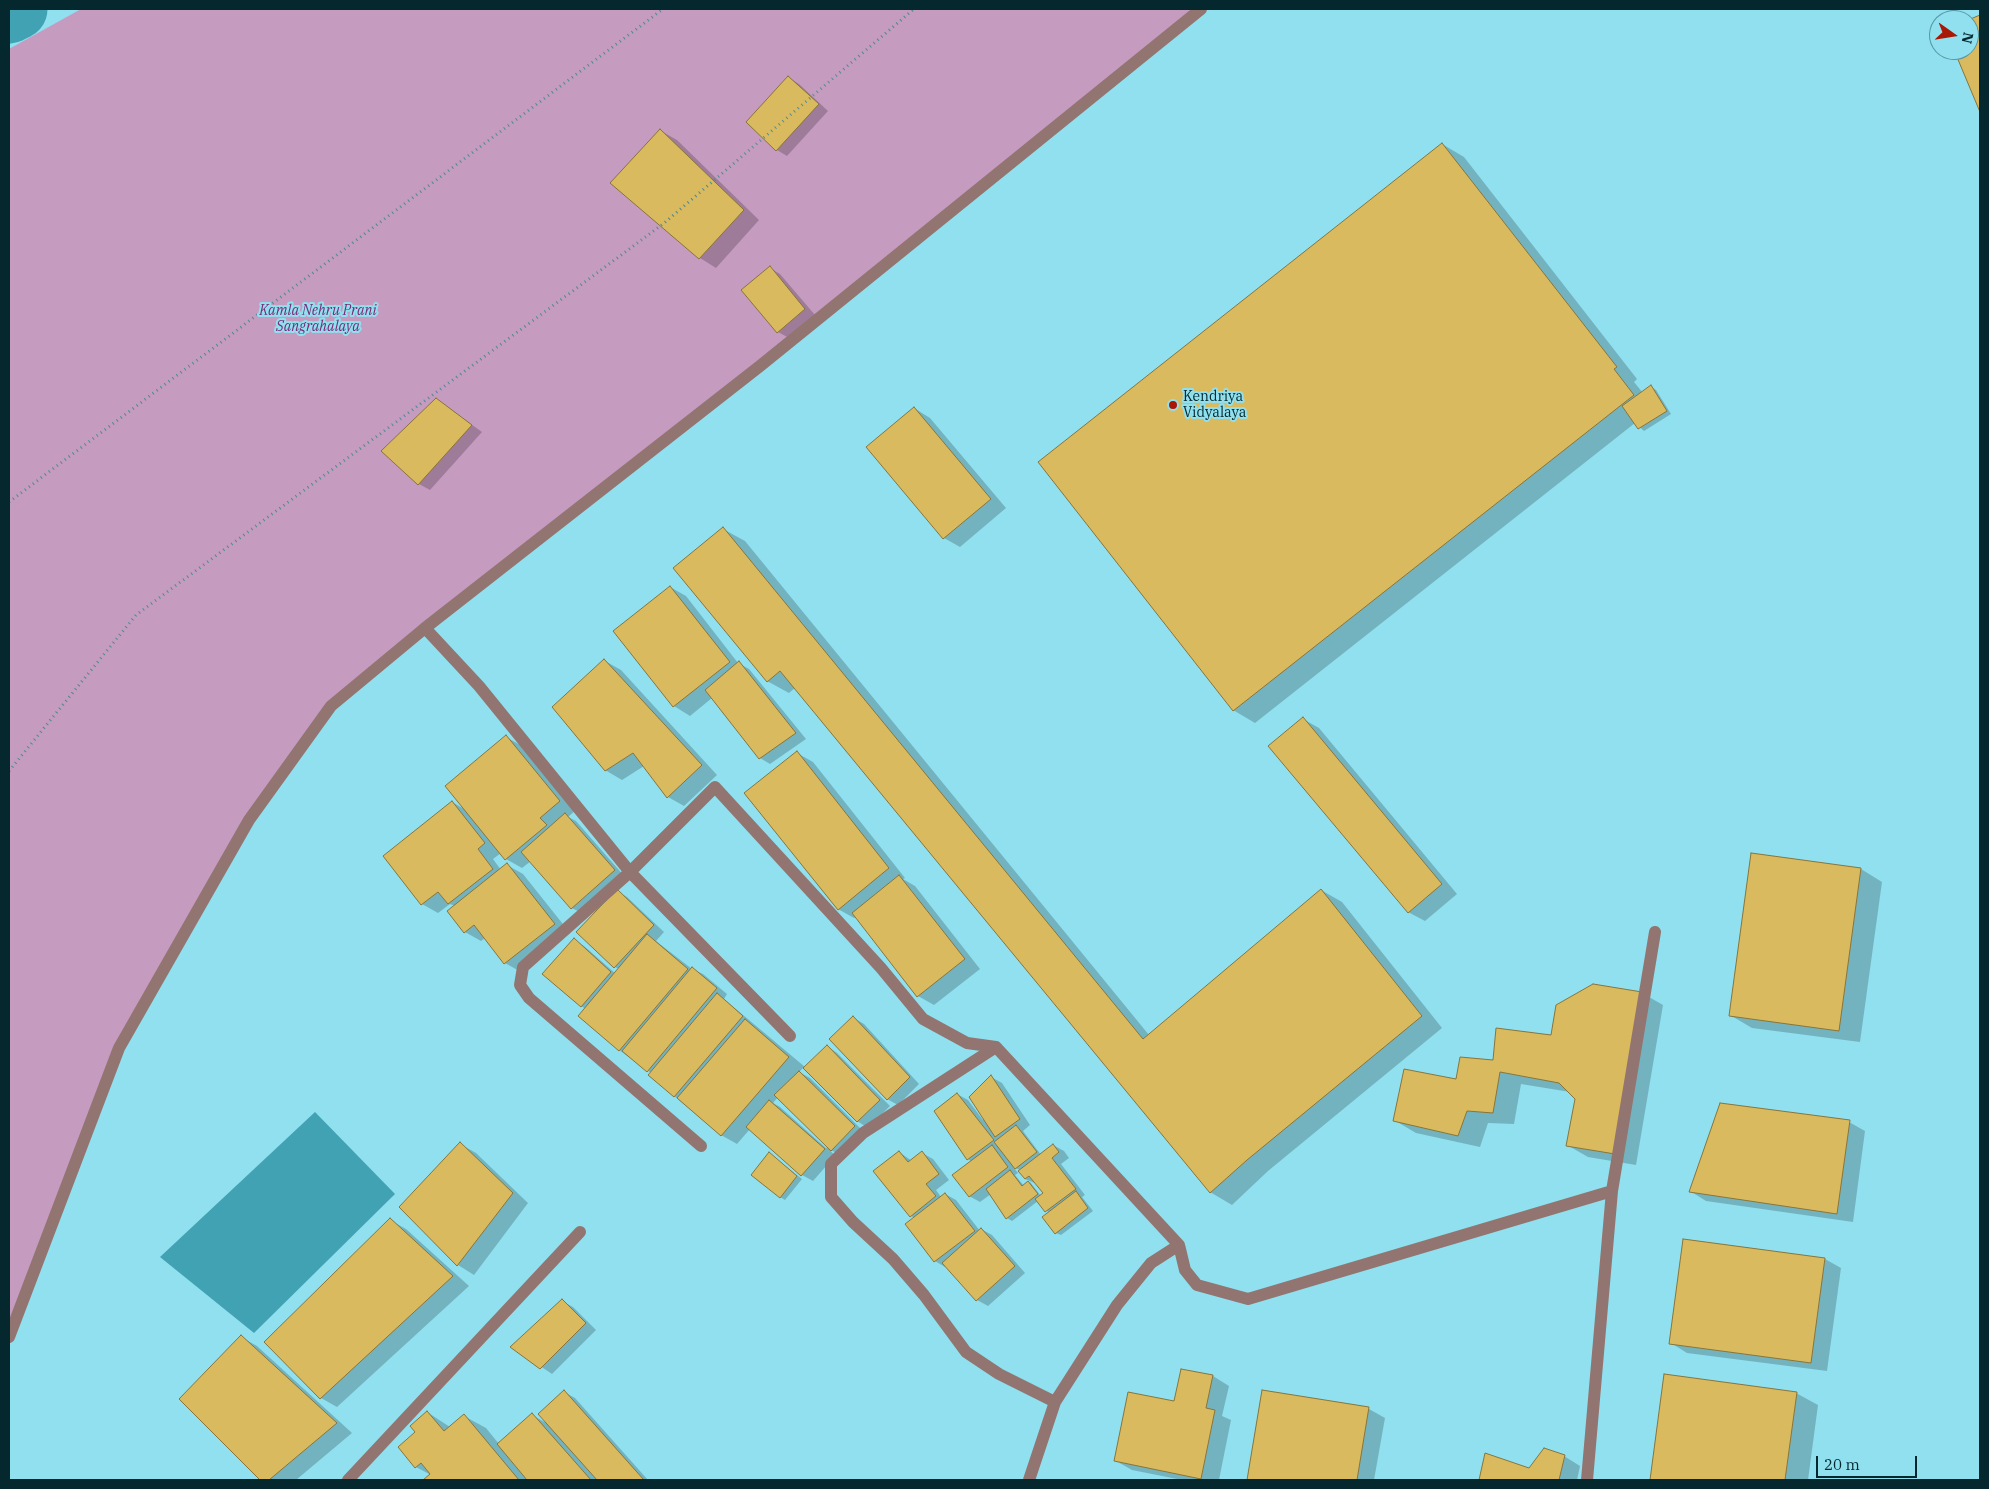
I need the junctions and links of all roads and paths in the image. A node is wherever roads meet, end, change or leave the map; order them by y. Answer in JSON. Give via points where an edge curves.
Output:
{"nodes":[{"id":1,"x":663,"y":9,"type":"edge"},
{"id":2,"x":914,"y":9,"type":"edge"},
{"id":3,"x":1201,"y":9,"type":"edge"},
{"id":4,"x":9,"y":502,"type":"edge"},
{"id":5,"x":425,"y":628,"type":"junction"},
{"id":6,"x":9,"y":771,"type":"edge"},
{"id":7,"x":630,"y":872,"type":"junction"},
{"id":8,"x":1655,"y":932,"type":"dead end"},
{"id":9,"x":790,"y":1036,"type":"dead end"},
{"id":10,"x":996,"y":1047,"type":"junction"},
{"id":11,"x":701,"y":1146,"type":"dead end"},
{"id":12,"x":1612,"y":1192,"type":"junction"},
{"id":13,"x":580,"y":1232,"type":"dead end"},
{"id":14,"x":1179,"y":1245,"type":"junction"},
{"id":15,"x":9,"y":1337,"type":"edge"},
{"id":16,"x":1055,"y":1402,"type":"junction"},
{"id":17,"x":348,"y":1480,"type":"edge"},
{"id":18,"x":1029,"y":1480,"type":"edge"},
{"id":19,"x":1587,"y":1480,"type":"edge"}],
"edges":[{"from":1,"to":4,"type":"path"},
{"from":2,"to":6,"type":"path","via":[[663,224],[136,615]]},
{"from":3,"to":5,"type":"street","via":[[760,366]]},
{"from":5,"to":7,"type":"street","via":[[479,686]]},
{"from":5,"to":15,"type":"street","via":[[331,706],[249,820],[120,1048]]},
{"from":7,"to":9,"type":"street"},
{"from":7,"to":10,"type":"street","via":[[715,787],[880,968],[923,1020],[967,1043]]},
{"from":7,"to":11,"type":"street","via":[[523,967],[520,985],[529,998]]},
{"from":8,"to":12,"type":"street"},
{"from":10,"to":14,"type":"street"},
{"from":10,"to":16,"type":"street","via":[[863,1133],[831,1164],[831,1197],[893,1259],[966,1352],[999,1374]]},
{"from":12,"to":14,"type":"street","via":[[1248,1299],[1197,1285],[1186,1270]]},
{"from":12,"to":19,"type":"street"},
{"from":13,"to":17,"type":"street"},
{"from":14,"to":16,"type":"street","via":[[1151,1263],[1117,1305]]},
{"from":16,"to":18,"type":"street"}]}
